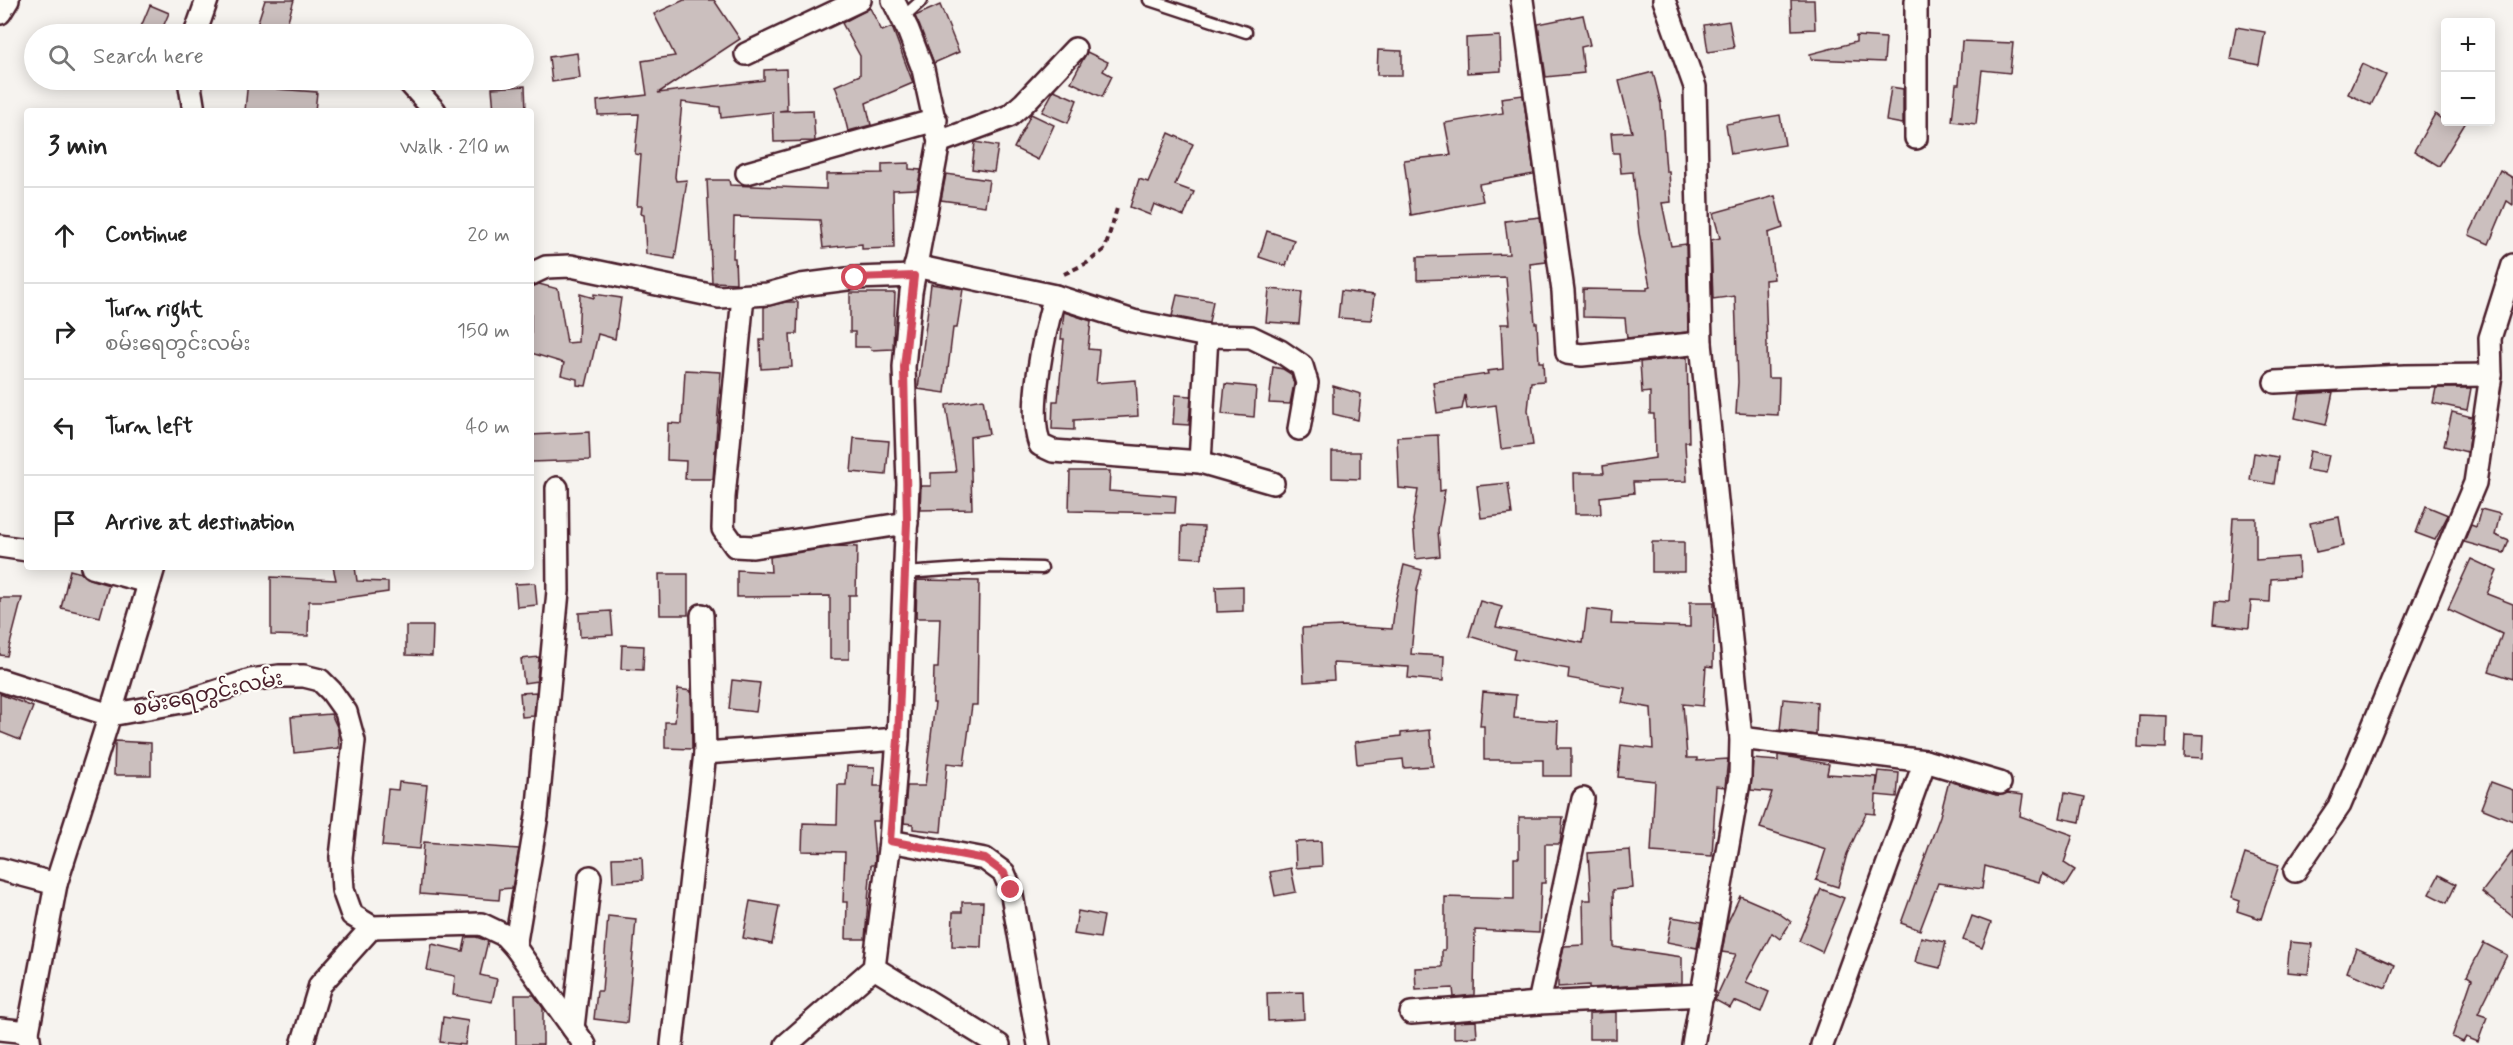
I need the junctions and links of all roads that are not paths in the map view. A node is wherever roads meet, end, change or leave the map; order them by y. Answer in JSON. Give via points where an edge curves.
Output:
{"nodes":[{"id":1,"x":8,"y":0,"type":"edge"},
{"id":2,"x":207,"y":0,"type":"edge"},
{"id":3,"x":860,"y":0,"type":"edge"},
{"id":4,"x":922,"y":0,"type":"edge"},
{"id":5,"x":1149,"y":0,"type":"edge"},
{"id":6,"x":1522,"y":0,"type":"edge"},
{"id":7,"x":1665,"y":0,"type":"edge"},
{"id":8,"x":1916,"y":0,"type":"edge"},
{"id":9,"x":897,"y":9,"type":"edge"},
{"id":10,"x":0,"y":13,"type":"edge"},
{"id":11,"x":199,"y":24,"type":"edge"},
{"id":12,"x":1246,"y":32,"type":"dead end"},
{"id":13,"x":1075,"y":49,"type":"dead end"},
{"id":14,"x":746,"y":54,"type":"dead end"},
{"id":15,"x":191,"y":90,"type":"edge"},
{"id":16,"x":417,"y":90,"type":"edge"},
{"id":17,"x":194,"y":108,"type":"edge"},
{"id":18,"x":434,"y":108,"type":"edge"},
{"id":19,"x":936,"y":120,"type":"junction"},
{"id":20,"x":1916,"y":138,"type":"dead end"},
{"id":21,"x":939,"y":142,"type":"junction"},
{"id":22,"x":747,"y":173,"type":"dead end"},
{"id":23,"x":2513,"y":265,"type":"edge"},
{"id":24,"x":914,"y":271,"type":"junction"},
{"id":25,"x":534,"y":273,"type":"edge"},
{"id":26,"x":1046,"y":295,"type":"junction"},
{"id":27,"x":743,"y":296,"type":"junction"},
{"id":28,"x":1207,"y":336,"type":"junction"},
{"id":29,"x":1701,"y":343,"type":"junction"},
{"id":30,"x":2491,"y":375,"type":"junction"},
{"id":31,"x":2275,"y":382,"type":"dead end"},
{"id":32,"x":1299,"y":429,"type":"dead end"},
{"id":33,"x":1200,"y":462,"type":"junction"},
{"id":34,"x":1273,"y":483,"type":"dead end"},
{"id":35,"x":557,"y":488,"type":"dead end"},
{"id":36,"x":907,"y":523,"type":"junction"},
{"id":37,"x":0,"y":546,"type":"edge"},
{"id":38,"x":24,"y":550,"type":"edge"},
{"id":39,"x":1042,"y":568,"type":"dead end"},
{"id":40,"x":114,"y":570,"type":"edge"},
{"id":41,"x":905,"y":573,"type":"junction"},
{"id":42,"x":151,"y":575,"type":"edge"},
{"id":43,"x":702,"y":615,"type":"dead end"},
{"id":44,"x":0,"y":680,"type":"edge"},
{"id":45,"x":110,"y":715,"type":"junction"},
{"id":46,"x":1741,"y":738,"type":"junction"},
{"id":47,"x":898,"y":739,"type":"junction"},
{"id":48,"x":705,"y":753,"type":"junction"},
{"id":49,"x":1925,"y":761,"type":"junction"},
{"id":50,"x":2000,"y":783,"type":"dead end"},
{"id":51,"x":1583,"y":799,"type":"dead end"},
{"id":52,"x":890,"y":841,"type":"junction"},
{"id":53,"x":0,"y":869,"type":"edge"},
{"id":54,"x":2295,"y":871,"type":"dead end"},
{"id":55,"x":590,"y":877,"type":"dead end"},
{"id":56,"x":56,"y":884,"type":"junction"},
{"id":57,"x":372,"y":927,"type":"junction"},
{"id":58,"x":515,"y":947,"type":"junction"},
{"id":59,"x":874,"y":968,"type":"junction"},
{"id":60,"x":1703,"y":995,"type":"junction"},
{"id":61,"x":1539,"y":1003,"type":"junction"},
{"id":62,"x":1411,"y":1013,"type":"dead end"},
{"id":63,"x":0,"y":1029,"type":"edge"},
{"id":64,"x":579,"y":1036,"type":"edge"},
{"id":65,"x":29,"y":1038,"type":"edge"},
{"id":66,"x":302,"y":1045,"type":"edge"},
{"id":67,"x":672,"y":1045,"type":"edge"},
{"id":68,"x":786,"y":1045,"type":"edge"},
{"id":69,"x":999,"y":1045,"type":"edge"},
{"id":70,"x":1039,"y":1045,"type":"edge"},
{"id":71,"x":1693,"y":1045,"type":"edge"},
{"id":72,"x":1822,"y":1045,"type":"edge"}],
"edges":[{"from":1,"to":10,"type":"street"},
{"from":2,"to":11,"type":"street"},
{"from":3,"to":14,"type":"street"},
{"from":4,"to":9,"type":"lane"},
{"from":5,"to":12,"type":"lane"},
{"from":6,"to":29,"type":"street","via":[[1563,291],[1567,353],[1582,355]]},
{"from":7,"to":29,"type":"street","via":[[1695,87]]},
{"from":8,"to":20,"type":"street"},
{"from":9,"to":19,"type":"street","via":[[923,69]]},
{"from":13,"to":21,"type":"street","via":[[1009,116]]},
{"from":15,"to":17,"type":"street"},
{"from":16,"to":18,"type":"street"},
{"from":19,"to":21,"type":"street"},
{"from":19,"to":22,"type":"street"},
{"from":21,"to":24,"type":"street"},
{"from":23,"to":30,"type":"street","via":[[2490,338]]},
{"from":24,"to":26,"type":"street"},
{"from":24,"to":27,"type":"street"},
{"from":24,"to":36,"type":"street","via":[[904,367]]},
{"from":25,"to":27,"type":"street","via":[[546,267],[571,266],[719,297]]},
{"from":26,"to":28,"type":"street","via":[[1133,321]]},
{"from":26,"to":33,"type":"street","via":[[1037,392],[1036,435],[1040,446],[1053,451]]},
{"from":27,"to":36,"type":"street","via":[[724,497],[723,529],[735,546],[753,547]]},
{"from":28,"to":32,"type":"street","via":[[1251,338],[1302,366],[1307,383]]},
{"from":28,"to":33,"type":"street"},
{"from":29,"to":46,"type":"street"},
{"from":30,"to":31,"type":"street"},
{"from":30,"to":54,"type":"street","via":[[2475,483],[2340,805]]},
{"from":33,"to":34,"type":"street"},
{"from":35,"to":58,"type":"street","via":[[557,603],[537,816]]},
{"from":36,"to":41,"type":"street"},
{"from":37,"to":38,"type":"street"},
{"from":39,"to":41,"type":"lane"},
{"from":40,"to":42,"type":"street"},
{"from":41,"to":47,"type":"street"},
{"from":42,"to":45,"type":"street"},
{"from":43,"to":48,"type":"street"},
{"from":44,"to":45,"type":"street"},
{"from":45,"to":56,"type":"street","name":"စမ်းရေတွင်းလမ်း"},
{"from":45,"to":57,"type":"street","name":"စမ်းရေတွင်းလမ်း","via":[[187,701],[251,680],[304,676],[320,680],[346,712],[354,741],[341,857],[343,890],[351,915]]},
{"from":46,"to":49,"type":"street"},
{"from":46,"to":60,"type":"street","via":[[1740,777]]},
{"from":47,"to":48,"type":"street"},
{"from":47,"to":52,"type":"street"},
{"from":48,"to":67,"type":"street"},
{"from":49,"to":50,"type":"street"},
{"from":49,"to":72,"type":"street"},
{"from":51,"to":61,"type":"street"},
{"from":52,"to":59,"type":"street"},
{"from":52,"to":70,"type":"street","via":[[985,859],[1004,873],[1011,890]]},
{"from":53,"to":56,"type":"street"},
{"from":55,"to":64,"type":"street"},
{"from":56,"to":65,"type":"street","name":"စမ်းရေတွင်းလမ်း"},
{"from":57,"to":58,"type":"street","via":[[481,924],[504,935]]},
{"from":57,"to":66,"type":"street","via":[[320,985]]},
{"from":58,"to":64,"type":"street"},
{"from":59,"to":68,"type":"street"},
{"from":59,"to":69,"type":"street"},
{"from":60,"to":61,"type":"street"},
{"from":60,"to":71,"type":"street"},
{"from":61,"to":62,"type":"street"},
{"from":63,"to":65,"type":"street"}]}
